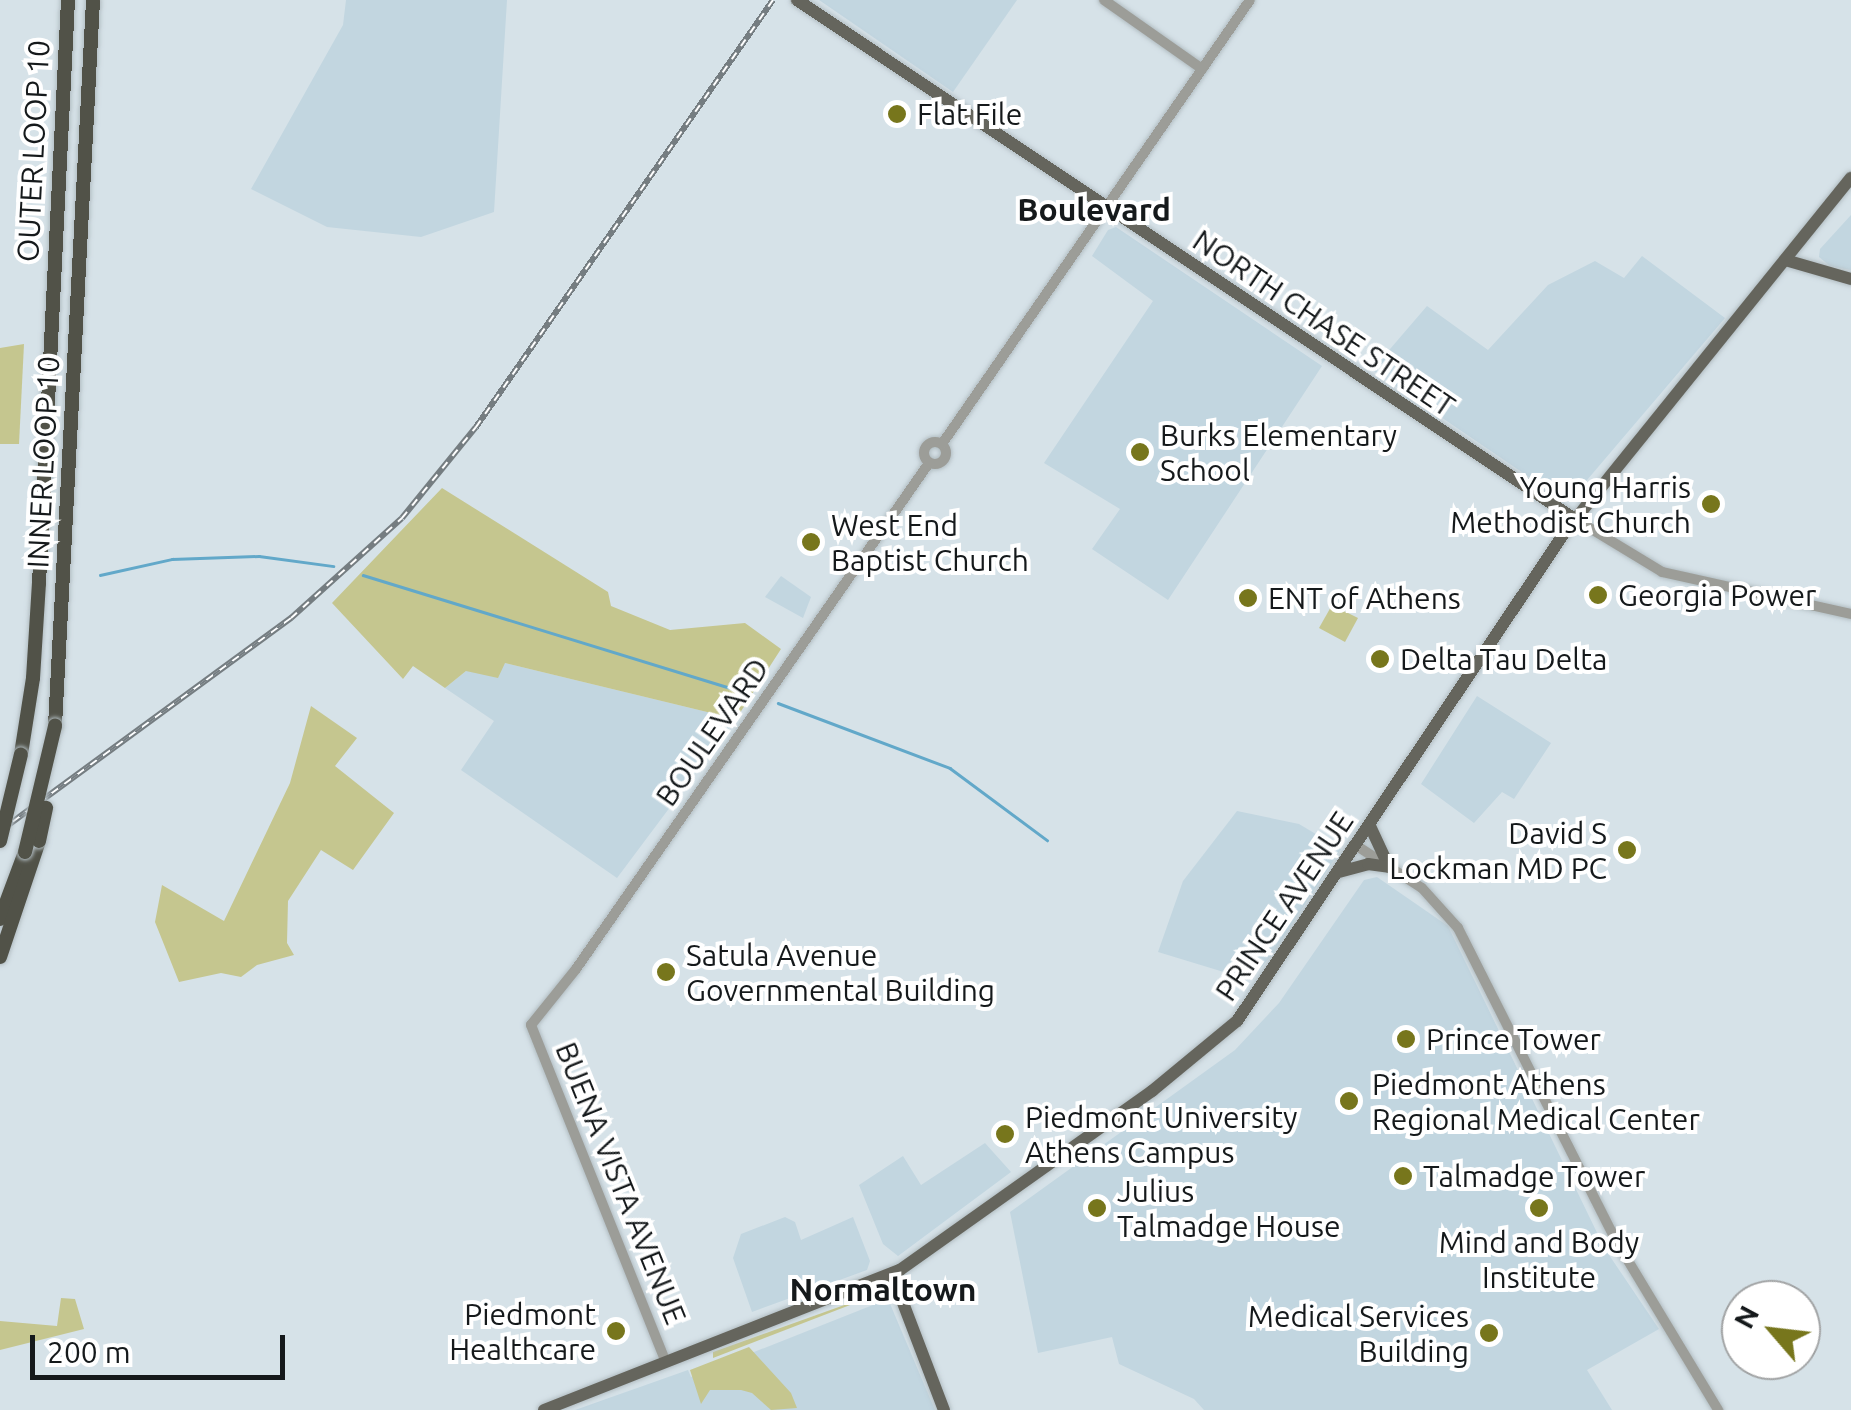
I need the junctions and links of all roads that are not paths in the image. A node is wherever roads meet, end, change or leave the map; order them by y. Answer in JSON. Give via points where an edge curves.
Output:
{"nodes":[{"id":1,"x":65,"y":0,"type":"edge"},
{"id":2,"x":95,"y":0,"type":"edge"},
{"id":3,"x":797,"y":0,"type":"edge"},
{"id":4,"x":1104,"y":0,"type":"edge"},
{"id":5,"x":1250,"y":0,"type":"edge"},
{"id":6,"x":1202,"y":69,"type":"junction"},
{"id":7,"x":1851,"y":178,"type":"edge"},
{"id":8,"x":1106,"y":206,"type":"junction"},
{"id":9,"x":1785,"y":260,"type":"junction"},
{"id":10,"x":1851,"y":279,"type":"edge"},
{"id":11,"x":1575,"y":519,"type":"junction"},
{"id":12,"x":1851,"y":614,"type":"edge"},
{"id":13,"x":55,"y":726,"type":"junction"},
{"id":14,"x":1370,"y":826,"type":"junction"},
{"id":15,"x":0,"y":841,"type":"edge"},
{"id":16,"x":1356,"y":846,"type":"junction"},
{"id":17,"x":1389,"y":867,"type":"junction"},
{"id":18,"x":1339,"y":872,"type":"junction"},
{"id":19,"x":0,"y":919,"type":"edge"},
{"id":20,"x":0,"y":957,"type":"edge"},
{"id":21,"x":531,"y":1025,"type":"joint"},
{"id":22,"x":892,"y":1274,"type":"junction"},
{"id":23,"x":665,"y":1360,"type":"junction"},
{"id":24,"x":544,"y":1410,"type":"edge"},
{"id":25,"x":944,"y":1410,"type":"edge"},
{"id":26,"x":1718,"y":1410,"type":"edge"}],
"edges":[{"from":1,"to":15,"type":"highway","name":"OUTER LOOP 10","bridge":true,"via":[[33,678]]},
{"from":2,"to":13,"type":"highway","name":"INNER LOOP 10"},
{"from":3,"to":8,"type":"main road","name":"NORTH CHASE STREET"},
{"from":4,"to":6,"type":"street"},
{"from":5,"to":6,"type":"street","name":"BOULEVARD"},
{"from":6,"to":8,"type":"street","name":"BOULEVARD"},
{"from":7,"to":9,"type":"main road","name":"PRINCE AVENUE"},
{"from":8,"to":11,"type":"main road","name":"NORTH CHASE STREET"},
{"from":8,"to":21,"type":"street","name":"BOULEVARD","via":[[942,444],[926,447],[928,462]]},
{"from":9,"to":10,"type":"main road"},
{"from":9,"to":11,"type":"main road","name":"PRINCE AVENUE"},
{"from":11,"to":12,"type":"street","via":[[1670,574]]},
{"from":11,"to":14,"type":"main road","name":"PRINCE AVENUE"},
{"from":13,"to":19,"type":"highway","name":"INNER LOOP 10","bridge":true,"via":[[25,852]]},
{"from":13,"to":20,"type":"highway","bridge":true,"via":[[39,841]]},
{"from":14,"to":16,"type":"main road","name":"PRINCE AVENUE"},
{"from":14,"to":17,"type":"main road"},
{"from":16,"to":17,"type":"street"},
{"from":16,"to":18,"type":"main road","name":"PRINCE AVENUE"},
{"from":17,"to":18,"type":"main road","via":[[1368,864]]},
{"from":17,"to":26,"type":"street","via":[[1440,904],[1465,938],[1615,1239]]},
{"from":18,"to":22,"type":"main road","name":"PRINCE AVENUE","via":[[1251,1003],[1220,1036],[1000,1202]]},
{"from":21,"to":23,"type":"street","name":"BUENA VISTA AVENUE"},
{"from":22,"to":23,"type":"main road","name":"PRINCE AVENUE"},
{"from":22,"to":25,"type":"main road"},
{"from":23,"to":24,"type":"main road","name":"PRINCE AVENUE"}]}
